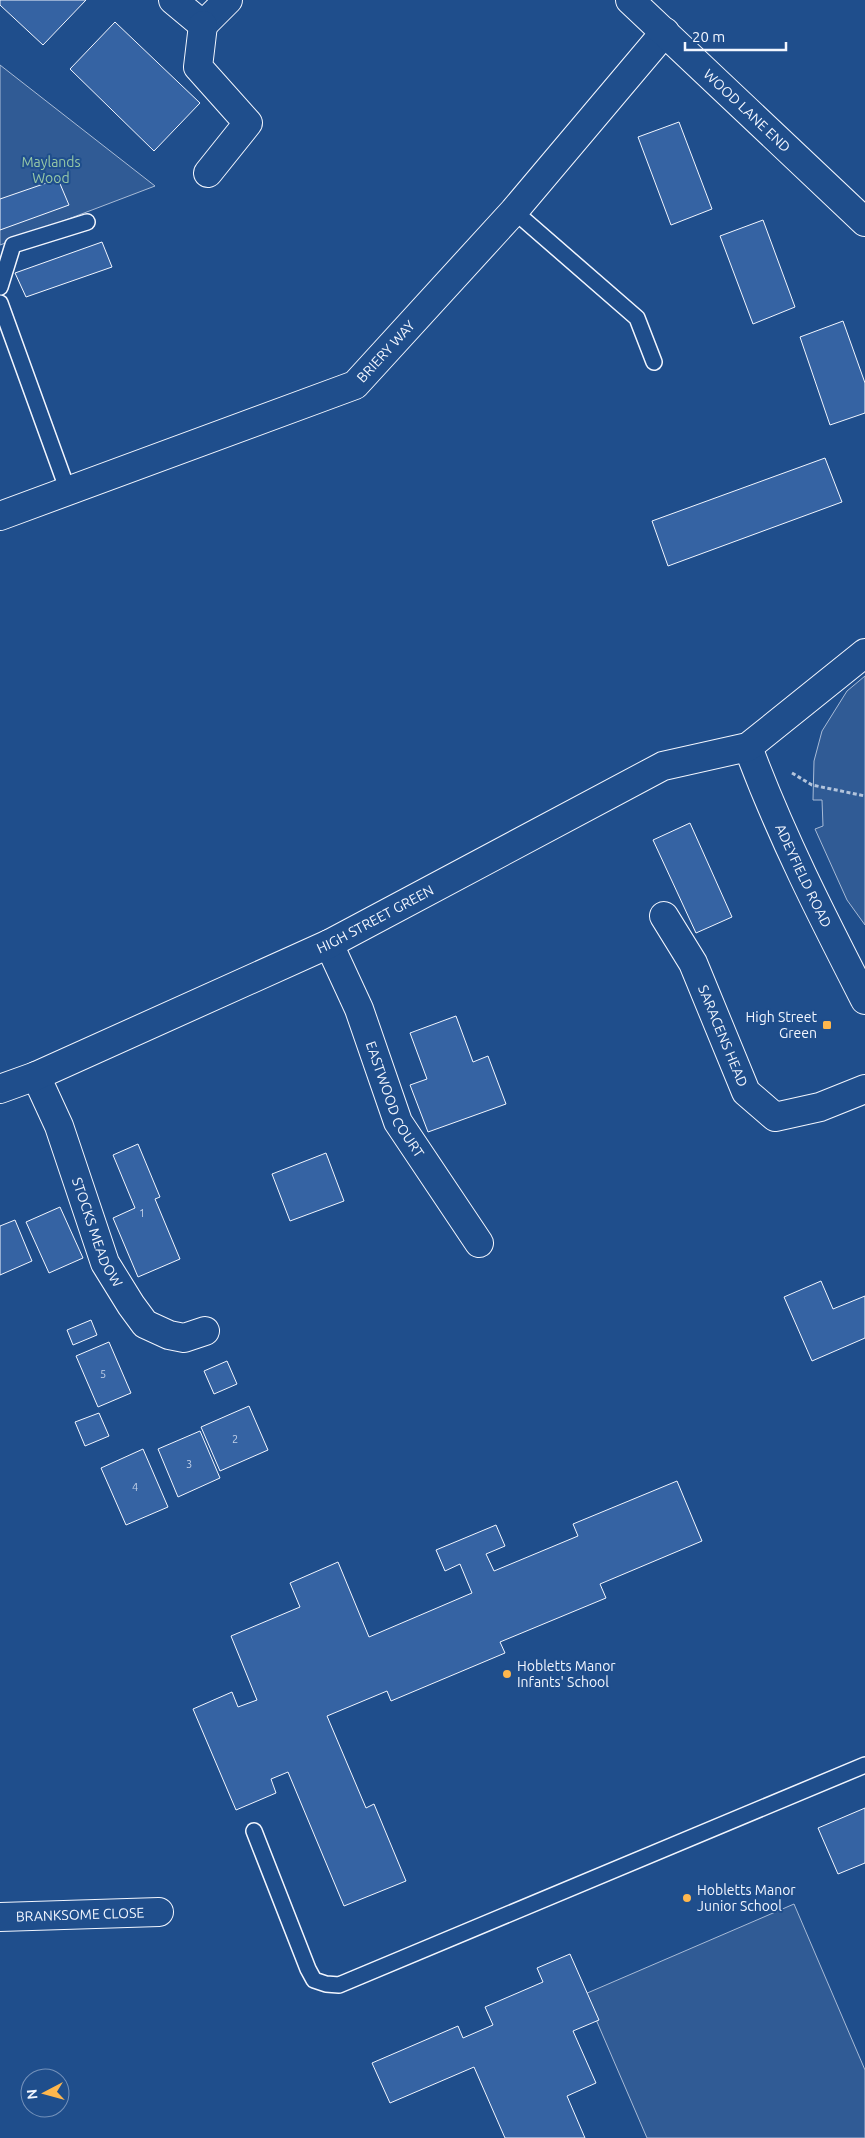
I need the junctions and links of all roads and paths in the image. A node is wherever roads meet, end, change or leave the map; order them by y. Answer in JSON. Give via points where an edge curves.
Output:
{"nodes":[{"id":1,"x":173,"y":0,"type":"edge"},
{"id":2,"x":228,"y":0,"type":"edge"},
{"id":3,"x":630,"y":0,"type":"edge"},
{"id":4,"x":203,"y":25,"type":"junction"},
{"id":5,"x":665,"y":32,"type":"junction"},
{"id":6,"x":208,"y":173,"type":"dead end"},
{"id":7,"x":514,"y":211,"type":"junction"},
{"id":8,"x":87,"y":222,"type":"dead end"},
{"id":9,"x":865,"y":222,"type":"edge"},
{"id":10,"x":0,"y":287,"type":"edge"},
{"id":11,"x":0,"y":303,"type":"edge"},
{"id":12,"x":654,"y":362,"type":"dead end"},
{"id":13,"x":68,"y":491,"type":"junction"},
{"id":14,"x":0,"y":516,"type":"edge"},
{"id":15,"x":865,"y":653,"type":"edge"},
{"id":16,"x":748,"y":747,"type":"junction"},
{"id":17,"x":865,"y":796,"type":"edge"},
{"id":18,"x":664,"y":916,"type":"dead end"},
{"id":19,"x":329,"y":944,"type":"junction"},
{"id":20,"x":865,"y":1000,"type":"edge"},
{"id":21,"x":36,"y":1076,"type":"junction"},
{"id":22,"x":865,"y":1089,"type":"edge"},
{"id":23,"x":0,"y":1090,"type":"edge"},
{"id":24,"x":479,"y":1243,"type":"dead end"},
{"id":25,"x":205,"y":1332,"type":"dead end"},
{"id":26,"x":865,"y":1765,"type":"edge"},
{"id":27,"x":254,"y":1831,"type":"dead end"},
{"id":28,"x":159,"y":1912,"type":"dead end"},
{"id":29,"x":0,"y":1917,"type":"edge"}],
"edges":[{"from":1,"to":4,"type":"street"},
{"from":2,"to":4,"type":"street"},
{"from":3,"to":5,"type":"street","name":"WOOD LANE END"},
{"from":4,"to":6,"type":"street","via":[[198,67],[248,123]]},
{"from":5,"to":7,"type":"street","name":"BRIERY WAY"},
{"from":5,"to":9,"type":"street","name":"WOOD LANE END"},
{"from":7,"to":12,"type":"lane","via":[[637,318]]},
{"from":7,"to":13,"type":"street","name":"BRIERY WAY","via":[[355,385]]},
{"from":8,"to":10,"type":"lane","via":[[13,245]]},
{"from":11,"to":13,"type":"lane"},
{"from":13,"to":14,"type":"street","name":"BRIERY WAY"},
{"from":15,"to":16,"type":"street"},
{"from":16,"to":17,"type":"path","via":[[812,785]]},
{"from":16,"to":19,"type":"street","name":"HIGH STREET GREEN","via":[[663,766]]},
{"from":16,"to":20,"type":"street","name":"ADEYFIELD ROAD","via":[[808,890]]},
{"from":18,"to":22,"type":"street","name":"SARACENS HEAD","via":[[693,963],[746,1092],[775,1118],[820,1107]]},
{"from":19,"to":21,"type":"street","name":"HIGH STREET GREEN"},
{"from":19,"to":24,"type":"street","name":"EASTWOOD COURT","via":[[359,1009],[398,1122]]},
{"from":21,"to":23,"type":"street","name":"HIGH STREET GREEN"},
{"from":21,"to":25,"type":"street","name":"STOCKS MEADOW","via":[[59,1126],[105,1263],[131,1305],[145,1324],[169,1335],[184,1338]]},
{"from":26,"to":27,"type":"lane","via":[[339,1985],[314,1980]]},
{"from":28,"to":29,"type":"street","name":"BRANKSOME CLOSE"}]}
